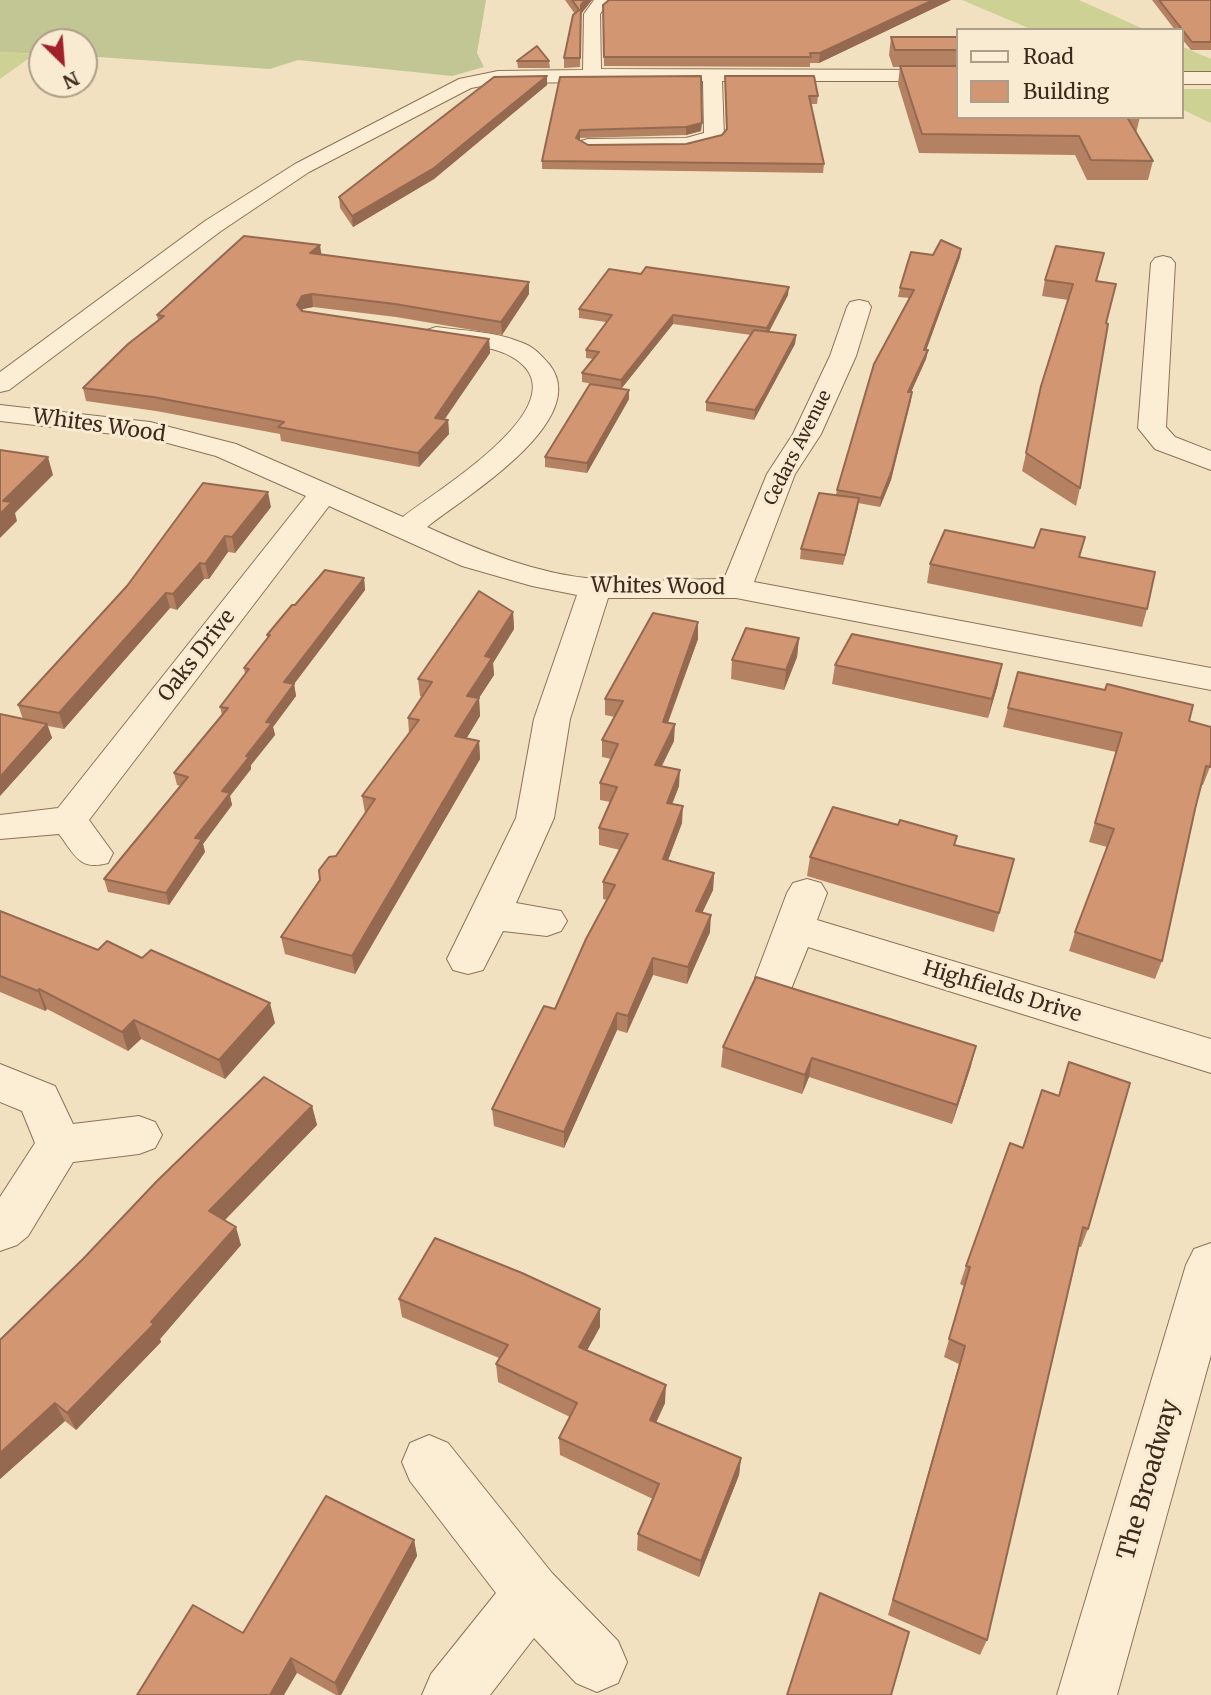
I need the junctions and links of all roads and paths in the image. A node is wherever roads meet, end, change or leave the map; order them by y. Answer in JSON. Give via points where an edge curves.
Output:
{"nodes":[{"id":1,"x":608,"y":0,"type":"edge"},
{"id":2,"x":712,"y":74,"type":"junction"},
{"id":3,"x":593,"y":75,"type":"junction"},
{"id":4,"x":956,"y":76,"type":"edge"},
{"id":5,"x":1183,"y":78,"type":"edge"},
{"id":6,"x":1211,"y":78,"type":"edge"},
{"id":7,"x":714,"y":137,"type":"junction"},
{"id":8,"x":739,"y":144,"type":"edge"},
{"id":9,"x":587,"y":145,"type":"edge"},
{"id":10,"x":1163,"y":263,"type":"dead end"},
{"id":11,"x":859,"y":307,"type":"dead end"},
{"id":12,"x":407,"y":330,"type":"edge"},
{"id":13,"x":0,"y":384,"type":"edge"},
{"id":14,"x":0,"y":413,"type":"edge"},
{"id":15,"x":1211,"y":461,"type":"edge"},
{"id":16,"x":325,"y":492,"type":"junction"},
{"id":17,"x":406,"y":529,"type":"junction"},
{"id":18,"x":736,"y":588,"type":"junction"},
{"id":19,"x":595,"y":589,"type":"junction"},
{"id":20,"x":1211,"y":679,"type":"edge"},
{"id":21,"x":69,"y":820,"type":"junction"},
{"id":22,"x":4,"y":827,"type":"dead end"},
{"id":23,"x":94,"y":853,"type":"dead end"},
{"id":24,"x":491,"y":915,"type":"junction"},
{"id":25,"x":548,"y":921,"type":"dead end"},
{"id":26,"x":468,"y":959,"type":"dead end"},
{"id":27,"x":776,"y":978,"type":"dead end"},
{"id":28,"x":1211,"y":1056,"type":"edge"},
{"id":29,"x":0,"y":1082,"type":"edge"},
{"id":30,"x":139,"y":1135,"type":"dead end"},
{"id":31,"x":59,"y":1145,"type":"junction"},
{"id":32,"x":0,"y":1230,"type":"edge"},
{"id":33,"x":1211,"y":1265,"type":"edge"},
{"id":34,"x":429,"y":1462,"type":"dead end"},
{"id":35,"x":532,"y":1593,"type":"junction"},
{"id":36,"x":597,"y":1662,"type":"dead end"},
{"id":37,"x":452,"y":1695,"type":"edge"},
{"id":38,"x":1087,"y":1695,"type":"edge"}],
"edges":[{"from":1,"to":3,"type":"street","via":[[592,14]]},
{"from":2,"to":3,"type":"street"},
{"from":2,"to":4,"type":"street"},
{"from":2,"to":7,"type":"street"},
{"from":3,"to":13,"type":"street","via":[[498,78],[454,88],[302,168],[213,226]]},
{"from":5,"to":6,"type":"street"},
{"from":7,"to":8,"type":"street"},
{"from":7,"to":9,"type":"street","via":[[687,144]]},
{"from":10,"to":15,"type":"street","via":[[1152,428],[1165,443]]},
{"from":11,"to":18,"type":"street","name":"Cedars Avenue","via":[[843,356],[807,434],[781,474]]},
{"from":12,"to":17,"type":"street","via":[[516,350],[529,356],[547,389],[537,419],[503,457]]},
{"from":14,"to":16,"type":"street","name":"Whites Wood","via":[[150,430],[226,450]]},
{"from":16,"to":17,"type":"street","name":"Whites Wood"},
{"from":16,"to":21,"type":"street","name":"Oaks Drive"},
{"from":17,"to":19,"type":"street","name":"Whites Wood","via":[[472,559]]},
{"from":18,"to":19,"type":"street","name":"Whites Wood"},
{"from":18,"to":20,"type":"street","name":"Whites Wood"},
{"from":19,"to":24,"type":"street","via":[[552,719],[535,818]]},
{"from":21,"to":22,"type":"street"},
{"from":21,"to":23,"type":"street"},
{"from":24,"to":25,"type":"street"},
{"from":24,"to":26,"type":"street"},
{"from":27,"to":28,"type":"street","name":"Highfields Drive","via":[[800,911]]},
{"from":29,"to":31,"type":"street","via":[[39,1099]]},
{"from":30,"to":31,"type":"street"},
{"from":31,"to":32,"type":"street","via":[[11,1221]]},
{"from":33,"to":38,"type":"street","name":"The Broadway"},
{"from":34,"to":35,"type":"street"},
{"from":35,"to":36,"type":"street"},
{"from":35,"to":37,"type":"street"}]}
